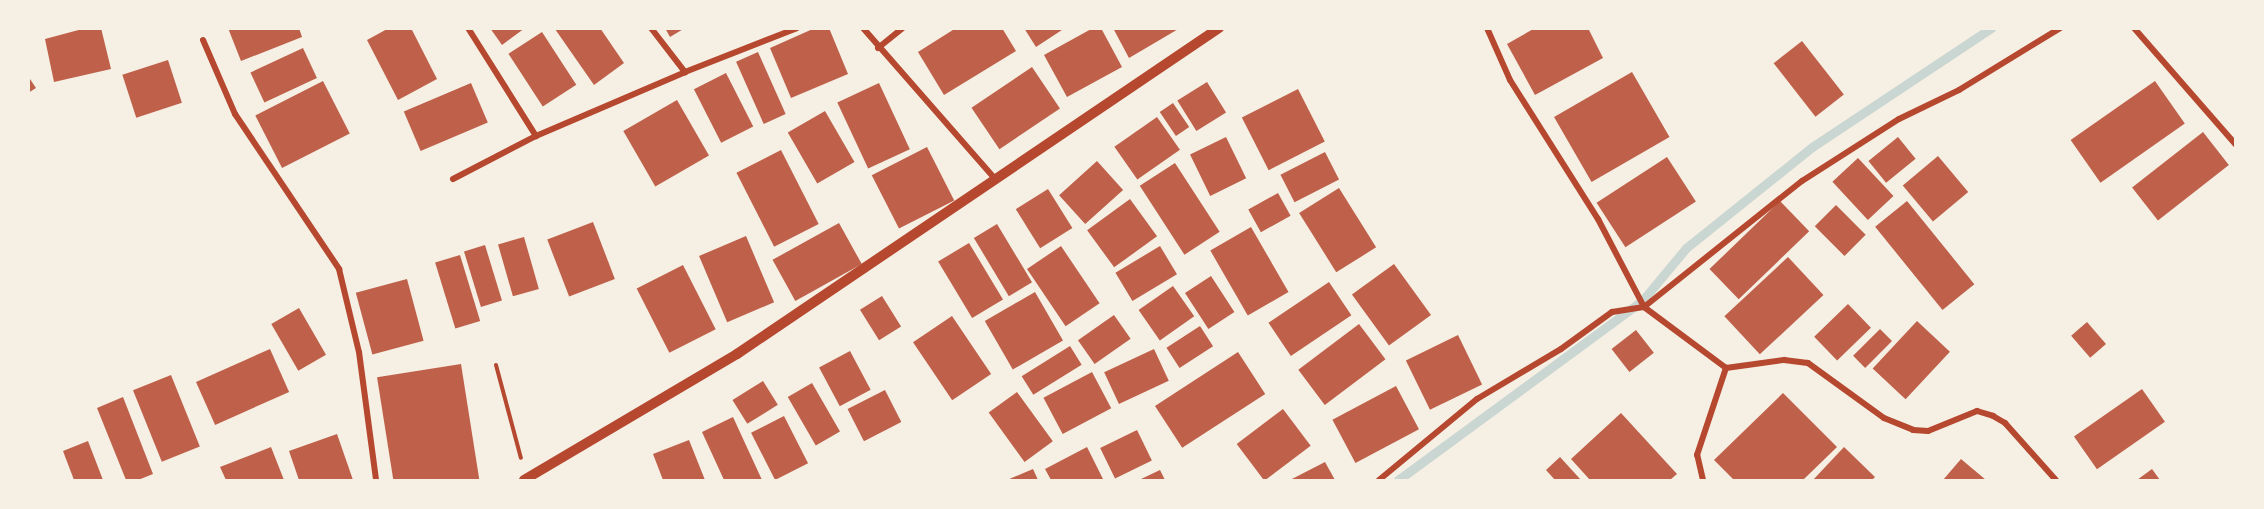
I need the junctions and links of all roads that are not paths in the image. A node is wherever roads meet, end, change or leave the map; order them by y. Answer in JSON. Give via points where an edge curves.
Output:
{"nodes":[{"id":1,"x":468,"y":28,"type":"edge"},
{"id":2,"x":651,"y":28,"type":"edge"},
{"id":3,"x":798,"y":28,"type":"edge"},
{"id":4,"x":863,"y":28,"type":"edge"},
{"id":5,"x":903,"y":28,"type":"edge"},
{"id":6,"x":1219,"y":28,"type":"edge"},
{"id":7,"x":1487,"y":28,"type":"edge"},
{"id":8,"x":2060,"y":28,"type":"edge"},
{"id":9,"x":2134,"y":28,"type":"edge"},
{"id":10,"x":203,"y":40,"type":"dead end"},
{"id":11,"x":878,"y":48,"type":"junction"},
{"id":12,"x":685,"y":72,"type":"junction"},
{"id":13,"x":536,"y":136,"type":"junction"},
{"id":14,"x":2235,"y":145,"type":"edge"},
{"id":15,"x":453,"y":179,"type":"dead end"},
{"id":16,"x":996,"y":180,"type":"junction"},
{"id":17,"x":1644,"y":307,"type":"junction"},
{"id":18,"x":1726,"y":368,"type":"junction"},
{"id":19,"x":376,"y":480,"type":"edge"},
{"id":20,"x":525,"y":480,"type":"edge"},
{"id":21,"x":1379,"y":480,"type":"edge"},
{"id":22,"x":1703,"y":480,"type":"edge"},
{"id":23,"x":2056,"y":480,"type":"edge"}],
"edges":[{"from":1,"to":13,"type":"street"},
{"from":2,"to":12,"type":"street"},
{"from":3,"to":12,"type":"street"},
{"from":4,"to":11,"type":"street"},
{"from":5,"to":11,"type":"street"},
{"from":6,"to":16,"type":"street"},
{"from":7,"to":17,"type":"street","via":[[1510,80],[1598,219]]},
{"from":8,"to":17,"type":"street","via":[[1959,90],[1899,119],[1802,181]]},
{"from":9,"to":14,"type":"street"},
{"from":10,"to":19,"type":"street","via":[[235,114],[339,269],[357,342]]},
{"from":11,"to":16,"type":"street"},
{"from":12,"to":13,"type":"street"},
{"from":13,"to":15,"type":"street"},
{"from":16,"to":20,"type":"street","via":[[737,354]]},
{"from":17,"to":18,"type":"street"},
{"from":17,"to":21,"type":"street","via":[[1612,312],[1561,349],[1477,399]]},
{"from":18,"to":22,"type":"street","via":[[1697,455]]},
{"from":18,"to":23,"type":"street","via":[[1784,360],[1808,363],[1884,418],[1913,430],[1928,431],[1977,411],[1993,416],[2005,423]]}]}
